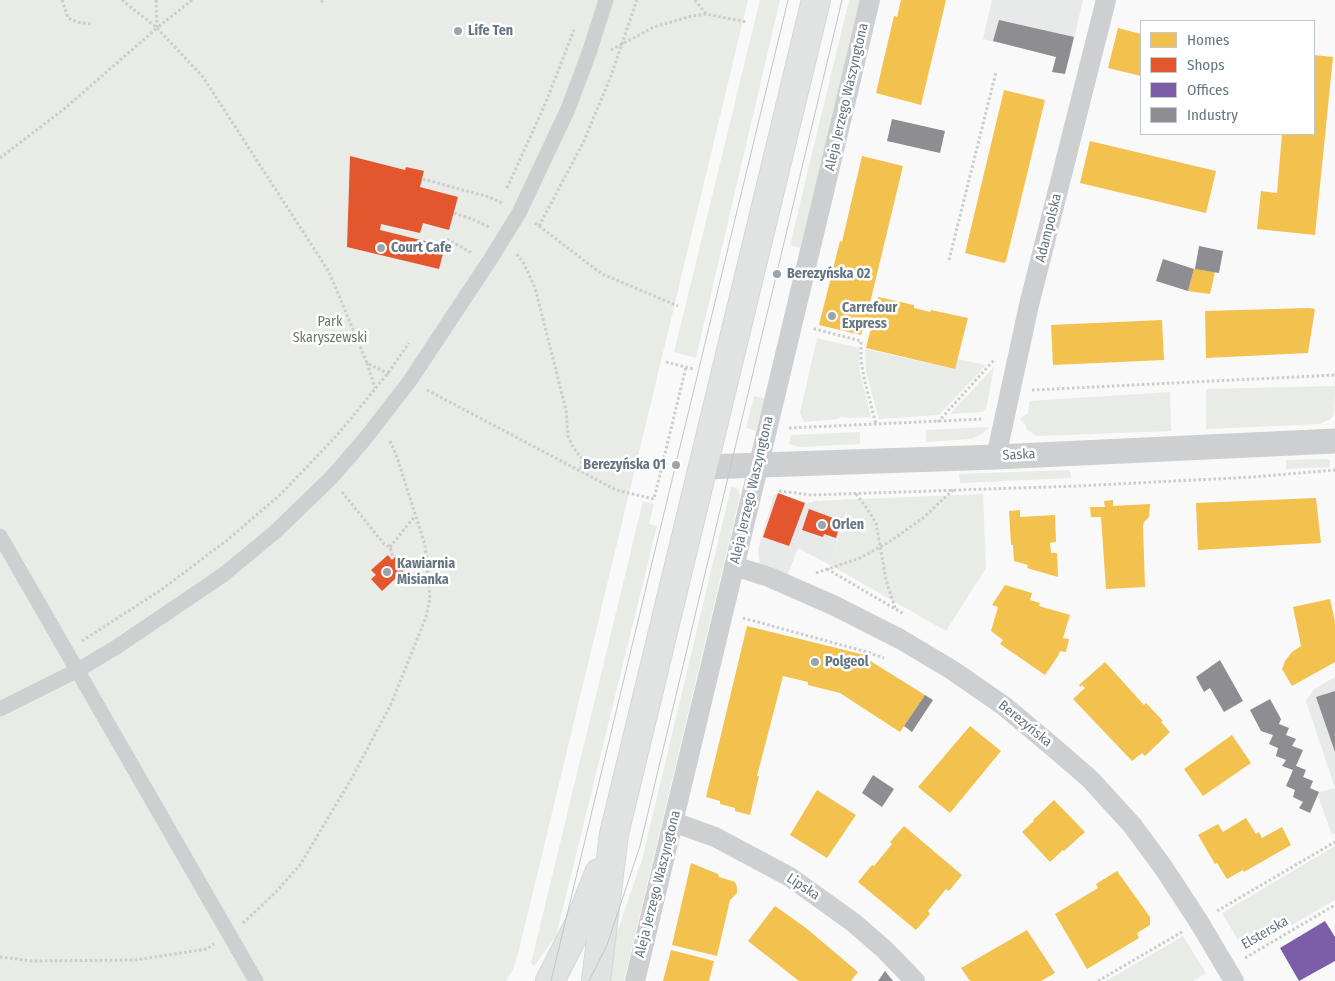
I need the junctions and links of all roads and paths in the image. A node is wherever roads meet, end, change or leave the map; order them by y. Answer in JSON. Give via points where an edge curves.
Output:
{"nodes":[{"id":1,"x":62,"y":0,"type":"edge"},
{"id":2,"x":122,"y":0,"type":"edge"},
{"id":3,"x":156,"y":0,"type":"edge"},
{"id":4,"x":192,"y":0,"type":"edge"},
{"id":5,"x":606,"y":0,"type":"edge"},
{"id":6,"x":637,"y":0,"type":"edge"},
{"id":7,"x":695,"y":0,"type":"edge"},
{"id":8,"x":816,"y":0,"type":"edge"},
{"id":9,"x":870,"y":0,"type":"edge"},
{"id":10,"x":1106,"y":0,"type":"edge"},
{"id":11,"x":706,"y":14,"type":"junction"},
{"id":12,"x":747,"y":22,"type":"dead end"},
{"id":13,"x":91,"y":24,"type":"dead end"},
{"id":14,"x":576,"y":24,"type":"dead end"},
{"id":15,"x":158,"y":28,"type":"junction"},
{"id":16,"x":622,"y":44,"type":"junction"},
{"id":17,"x":566,"y":49,"type":"junction"},
{"id":18,"x":590,"y":53,"type":"junction"},
{"id":19,"x":996,"y":72,"type":"dead end"},
{"id":20,"x":0,"y":158,"type":"edge"},
{"id":21,"x":422,"y":179,"type":"dead end"},
{"id":22,"x":498,"y":201,"type":"dead end"},
{"id":23,"x":496,"y":210,"type":"dead end"},
{"id":24,"x":519,"y":212,"type":"junction"},
{"id":25,"x":454,"y":214,"type":"dead end"},
{"id":26,"x":491,"y":218,"type":"dead end"},
{"id":27,"x":472,"y":219,"type":"dead end"},
{"id":28,"x":539,"y":226,"type":"junction"},
{"id":29,"x":482,"y":232,"type":"dead end"},
{"id":30,"x":504,"y":237,"type":"junction"},
{"id":31,"x":447,"y":238,"type":"dead end"},
{"id":32,"x":474,"y":245,"type":"dead end"},
{"id":33,"x":470,"y":252,"type":"junction"},
{"id":34,"x":464,"y":260,"type":"dead end"},
{"id":35,"x":949,"y":260,"type":"dead end"},
{"id":36,"x":488,"y":263,"type":"junction"},
{"id":37,"x":678,"y":306,"type":"dead end"},
{"id":38,"x":812,"y":338,"type":"dead end"},
{"id":39,"x":410,"y":341,"type":"dead end"},
{"id":40,"x":1000,"y":353,"type":"dead end"},
{"id":41,"x":666,"y":362,"type":"dead end"},
{"id":42,"x":686,"y":367,"type":"junction"},
{"id":43,"x":693,"y":369,"type":"dead end"},
{"id":44,"x":388,"y":373,"type":"junction"},
{"id":45,"x":1335,"y":375,"type":"edge"},
{"id":46,"x":409,"y":382,"type":"junction"},
{"id":47,"x":1027,"y":390,"type":"dead end"},
{"id":48,"x":988,"y":419,"type":"dead end"},
{"id":49,"x":938,"y":422,"type":"junction"},
{"id":50,"x":876,"y":424,"type":"junction"},
{"id":51,"x":788,"y":428,"type":"dead end"},
{"id":52,"x":1335,"y":441,"type":"edge"},
{"id":53,"x":996,"y":456,"type":"junction"},
{"id":54,"x":759,"y":465,"type":"junction"},
{"id":55,"x":703,"y":467,"type":"junction"},
{"id":56,"x":1335,"y":470,"type":"edge"},
{"id":57,"x":581,"y":471,"type":"junction"},
{"id":58,"x":331,"y":478,"type":"junction"},
{"id":59,"x":954,"y":490,"type":"junction"},
{"id":60,"x":778,"y":491,"type":"dead end"},
{"id":61,"x":855,"y":493,"type":"junction"},
{"id":62,"x":0,"y":536,"type":"edge"},
{"id":63,"x":390,"y":547,"type":"junction"},
{"id":64,"x":880,"y":547,"type":"junction"},
{"id":65,"x":393,"y":558,"type":"dead end"},
{"id":66,"x":734,"y":566,"type":"junction"},
{"id":67,"x":789,"y":586,"type":"junction"},
{"id":68,"x":896,"y":608,"type":"dead end"},
{"id":69,"x":743,"y":618,"type":"dead end"},
{"id":70,"x":104,"y":628,"type":"dead end"},
{"id":71,"x":892,"y":661,"type":"dead end"},
{"id":72,"x":78,"y":670,"type":"junction"},
{"id":73,"x":0,"y":709,"type":"edge"},
{"id":74,"x":673,"y":822,"type":"junction"},
{"id":75,"x":614,"y":834,"type":"junction"},
{"id":76,"x":1335,"y":906,"type":"edge"},
{"id":77,"x":1179,"y":924,"type":"dead end"},
{"id":78,"x":1184,"y":931,"type":"dead end"},
{"id":79,"x":229,"y":935,"type":"junction"},
{"id":80,"x":0,"y":957,"type":"edge"},
{"id":81,"x":1230,"y":975,"type":"edge"},
{"id":82,"x":256,"y":981,"type":"edge"},
{"id":83,"x":550,"y":981,"type":"edge"},
{"id":84,"x":596,"y":981,"type":"edge"},
{"id":85,"x":635,"y":981,"type":"edge"},
{"id":86,"x":916,"y":981,"type":"edge"}],
"edges":[{"from":1,"to":13,"type":"path","via":[[68,18]]},
{"from":2,"to":15,"type":"path"},
{"from":3,"to":15,"type":"path"},
{"from":4,"to":15,"type":"path"},
{"from":5,"to":18,"type":"street"},
{"from":6,"to":16,"type":"path"},
{"from":7,"to":11,"type":"path"},
{"from":8,"to":55,"type":"main road"},
{"from":9,"to":54,"type":"street","name":"Aleja Jerzego Waszyngtona"},
{"from":10,"to":53,"type":"street","name":"Adampolska","via":[[1029,306]]},
{"from":11,"to":12,"type":"path"},
{"from":11,"to":16,"type":"path","via":[[654,27]]},
{"from":14,"to":17,"type":"path"},
{"from":15,"to":20,"type":"path","via":[[64,109]]},
{"from":15,"to":44,"type":"path","via":[[203,77],[329,272],[366,363]]},
{"from":16,"to":18,"type":"path","via":[[606,53]]},
{"from":16,"to":28,"type":"path","via":[[583,143]]},
{"from":17,"to":18,"type":"path"},
{"from":17,"to":23,"type":"path","via":[[546,102]]},
{"from":18,"to":24,"type":"street","via":[[568,109]]},
{"from":19,"to":35,"type":"path"},
{"from":21,"to":22,"type":"path"},
{"from":24,"to":28,"type":"path"},
{"from":24,"to":30,"type":"street"},
{"from":25,"to":27,"type":"path"},
{"from":26,"to":29,"type":"path"},
{"from":28,"to":37,"type":"path","via":[[602,274]]},
{"from":30,"to":36,"type":"street"},
{"from":30,"to":57,"type":"path","via":[[524,264],[535,288],[566,410],[568,436],[582,459]]},
{"from":31,"to":33,"type":"path"},
{"from":32,"to":33,"type":"path"},
{"from":33,"to":34,"type":"path"},
{"from":33,"to":36,"type":"path"},
{"from":36,"to":46,"type":"street"},
{"from":38,"to":50,"type":"path","via":[[815,329],[861,341],[864,378]]},
{"from":39,"to":44,"type":"path"},
{"from":40,"to":49,"type":"path"},
{"from":41,"to":42,"type":"path"},
{"from":42,"to":43,"type":"path"},
{"from":42,"to":57,"type":"path","via":[[654,500],[616,490]]},
{"from":44,"to":46,"type":"path"},
{"from":44,"to":70,"type":"path","via":[[339,433],[281,494],[226,542]]},
{"from":45,"to":47,"type":"path"},
{"from":46,"to":57,"type":"path"},
{"from":46,"to":58,"type":"street"},
{"from":48,"to":49,"type":"path"},
{"from":49,"to":50,"type":"path"},
{"from":50,"to":51,"type":"path"},
{"from":52,"to":53,"type":"street","name":"Saska"},
{"from":53,"to":54,"type":"street","name":"Saska"},
{"from":54,"to":55,"type":"street","name":"Saska"},
{"from":54,"to":66,"type":"street","name":"Aleja Jerzego Waszyngtona"},
{"from":55,"to":75,"type":"main road"},
{"from":56,"to":59,"type":"path","via":[[1243,478]]},
{"from":58,"to":63,"type":"path","via":[[384,544]]},
{"from":58,"to":72,"type":"street","via":[[275,532],[223,575]]},
{"from":59,"to":61,"type":"path"},
{"from":59,"to":64,"type":"path","via":[[923,518]]},
{"from":60,"to":61,"type":"path","via":[[812,495]]},
{"from":61,"to":64,"type":"path","via":[[876,523]]},
{"from":62,"to":72,"type":"street"},
{"from":63,"to":65,"type":"path"},
{"from":63,"to":79,"type":"path","via":[[415,516],[425,545],[430,598],[418,641],[353,776],[300,864],[275,893]]},
{"from":64,"to":67,"type":"path","via":[[860,558],[801,578]]},
{"from":64,"to":68,"type":"path","via":[[886,580]]},
{"from":66,"to":67,"type":"street","name":"Berezyńska"},
{"from":66,"to":74,"type":"street","name":"Aleja Jerzego Waszyngtona"},
{"from":67,"to":81,"type":"street","name":"Berezyńska","via":[[900,639],[952,670],[1004,706],[1090,778],[1132,825],[1163,867]]},
{"from":69,"to":71,"type":"path"},
{"from":72,"to":73,"type":"street"},
{"from":72,"to":79,"type":"street"},
{"from":74,"to":85,"type":"street","name":"Aleja Jerzego Waszyngtona"},
{"from":74,"to":86,"type":"street","name":"Lipska","via":[[714,838],[790,877],[854,923]]},
{"from":75,"to":83,"type":"main road","via":[[580,922]]},
{"from":75,"to":84,"type":"main road"},
{"from":76,"to":81,"type":"path","name":"Elsterska"},
{"from":77,"to":78,"type":"path"},
{"from":79,"to":80,"type":"path","via":[[207,949],[135,960],[33,961]]},
{"from":79,"to":82,"type":"street"}]}
